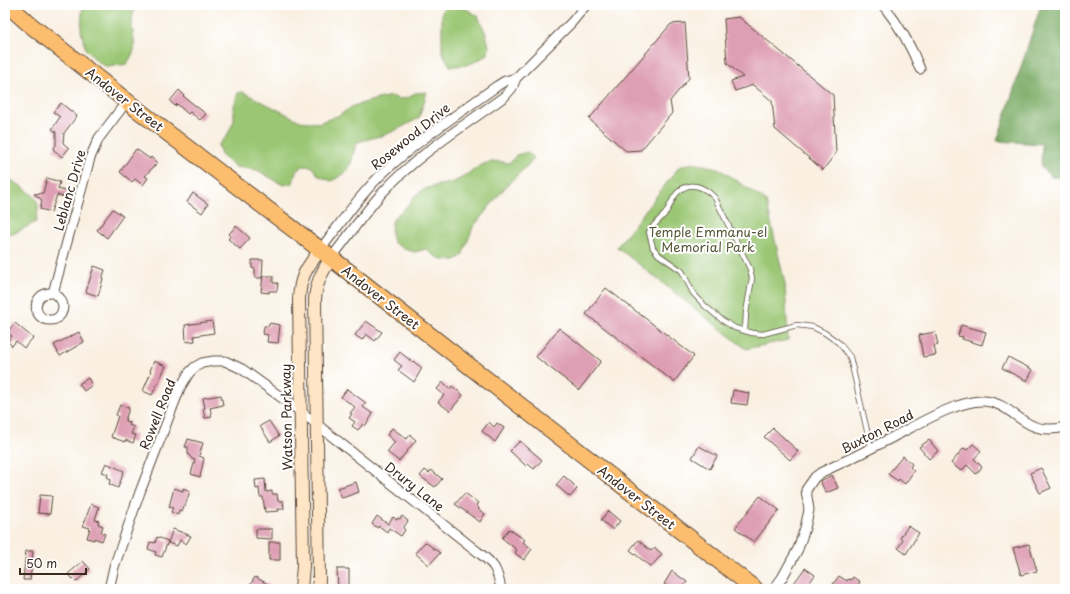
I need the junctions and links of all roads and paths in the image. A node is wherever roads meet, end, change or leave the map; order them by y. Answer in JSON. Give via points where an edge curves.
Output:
{"nodes":[{"id":1,"x":8,"y":5,"type":"edge"},
{"id":2,"x":586,"y":5,"type":"edge"},
{"id":3,"x":883,"y":5,"type":"edge"},
{"id":4,"x":920,"y":69,"type":"dead end"},
{"id":5,"x":516,"y":78,"type":"junction"},
{"id":6,"x":126,"y":101,"type":"junction"},
{"id":7,"x":326,"y":254,"type":"junction"},
{"id":8,"x":53,"y":293,"type":"dead end"},
{"id":9,"x":745,"y":331,"type":"junction"},
{"id":10,"x":300,"y":411,"type":"junction"},
{"id":11,"x":317,"y":426,"type":"junction"},
{"id":12,"x":1065,"y":427,"type":"edge"},
{"id":13,"x":872,"y":448,"type":"junction"},
{"id":14,"x":109,"y":589,"type":"edge"},
{"id":15,"x":301,"y":589,"type":"edge"},
{"id":16,"x":318,"y":589,"type":"edge"},
{"id":17,"x":501,"y":589,"type":"edge"},
{"id":18,"x":755,"y":589,"type":"edge"},
{"id":19,"x":774,"y":589,"type":"edge"}],
"edges":[{"from":1,"to":6,"type":"highway","name":"Andover Street"},
{"from":2,"to":5,"type":"street","name":"Rosewood Drive"},
{"from":3,"to":4,"type":"street","via":[[905,35]]},
{"from":5,"to":7,"type":"street","name":"Rosewood Drive","via":[[505,96],[427,152],[391,184]]},
{"from":5,"to":7,"type":"street","name":"Rosewood Drive","via":[[497,86],[419,142],[386,170],[352,209]]},
{"from":6,"to":7,"type":"highway","name":"Andover Street"},
{"from":6,"to":8,"type":"street","name":"Leblanc Drive","via":[[99,138],[92,153]]},
{"from":7,"to":10,"type":"main road","name":"Watson Parkway","via":[[306,268],[300,290]]},
{"from":7,"to":11,"type":"main road","via":[[316,292]]},
{"from":7,"to":18,"type":"highway","name":"Andover Street"},
{"from":9,"to":9,"type":"lane","via":[[722,320],[705,306],[693,293],[682,271],[653,248],[648,232],[664,214],[677,193],[686,186],[701,186],[715,198],[750,268],[752,278]]},
{"from":9,"to":13,"type":"lane","via":[[764,334],[797,325],[805,326],[825,333],[839,343],[850,357]]},
{"from":10,"to":11,"type":"street","name":"Drury Lane"},
{"from":10,"to":14,"type":"street","name":"Rowell Road","via":[[242,369],[225,361],[208,362],[195,367],[180,388],[140,492]]},
{"from":10,"to":15,"type":"main road","name":"Watson Parkway","via":[[303,572]]},
{"from":11,"to":16,"type":"main road"},
{"from":11,"to":17,"type":"street","name":"Drury Lane","via":[[492,563]]},
{"from":12,"to":13,"type":"street","name":"Buxton Road","via":[[1034,427],[998,404],[978,401],[955,407]]},
{"from":13,"to":19,"type":"street","name":"Buxton Road","via":[[822,472],[810,483],[806,490],[809,510],[798,549]]}]}
